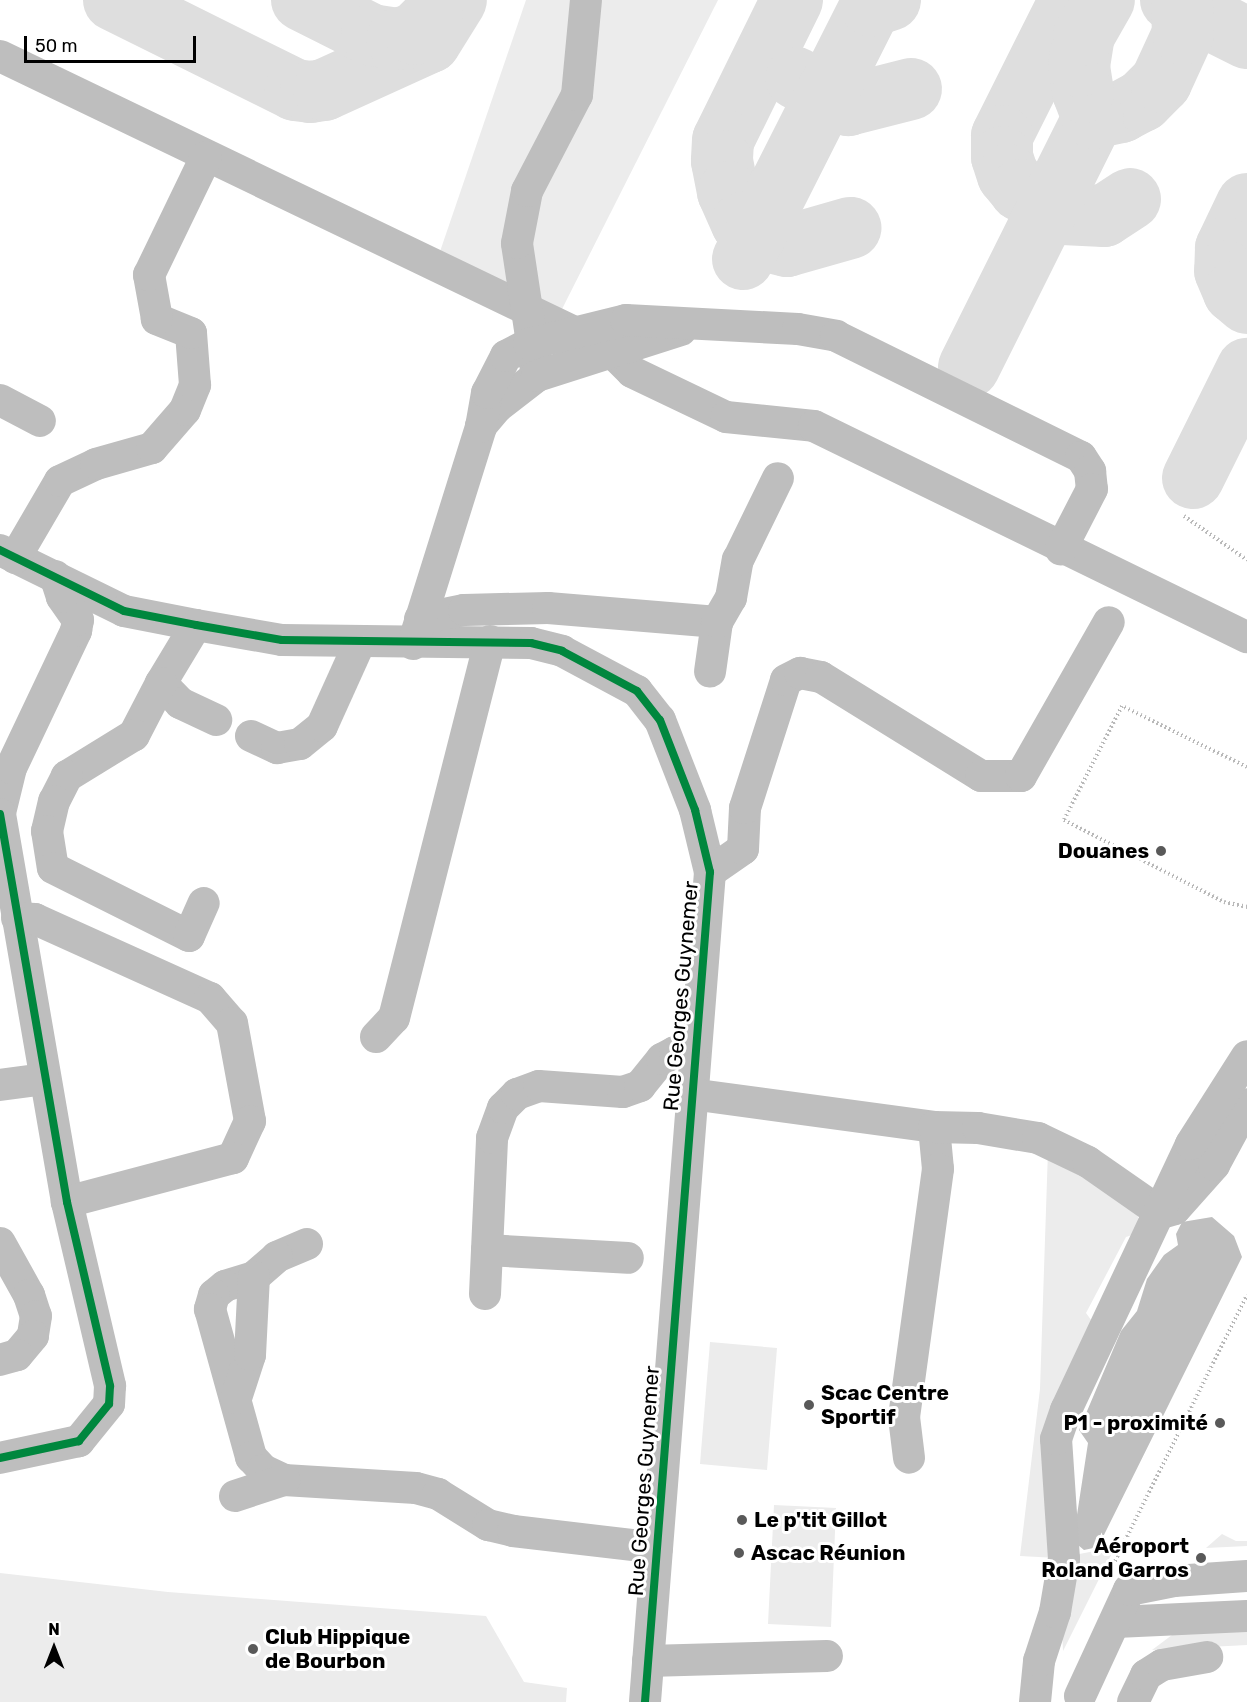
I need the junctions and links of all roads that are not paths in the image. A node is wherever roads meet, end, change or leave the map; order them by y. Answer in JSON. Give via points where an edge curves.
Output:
{"nodes":[{"id":1,"x":586,"y":0,"type":"edge"},
{"id":2,"x":0,"y":56,"type":"edge"},
{"id":3,"x":206,"y":157,"type":"junction"},
{"id":4,"x":527,"y":309,"type":"junction"},
{"id":5,"x":693,"y":326,"type":"junction"},
{"id":6,"x":574,"y":332,"type":"junction"},
{"id":7,"x":532,"y":343,"type":"junction"},
{"id":8,"x":612,"y":352,"type":"junction"},
{"id":9,"x":537,"y":376,"type":"junction"},
{"id":10,"x":0,"y":400,"type":"edge"},
{"id":11,"x":40,"y":421,"type":"dead end"},
{"id":12,"x":481,"y":427,"type":"junction"},
{"id":13,"x":778,"y":478,"type":"dead end"},
{"id":14,"x":1061,"y":549,"type":"junction"},
{"id":15,"x":8,"y":554,"type":"edge"},
{"id":16,"x":55,"y":576,"type":"junction"},
{"id":17,"x":717,"y":622,"type":"junction"},
{"id":18,"x":1109,"y":622,"type":"dead end"},
{"id":19,"x":196,"y":625,"type":"junction"},
{"id":20,"x":417,"y":631,"type":"junction"},
{"id":21,"x":1247,"y":637,"type":"edge"},
{"id":22,"x":490,"y":642,"type":"junction"},
{"id":23,"x":360,"y":644,"type":"junction"},
{"id":24,"x":710,"y":672,"type":"dead end"},
{"id":25,"x":161,"y":683,"type":"junction"},
{"id":26,"x":216,"y":720,"type":"dead end"},
{"id":27,"x":251,"y":736,"type":"dead end"},
{"id":28,"x":0,"y":813,"type":"edge"},
{"id":29,"x":710,"y":872,"type":"junction"},
{"id":30,"x":204,"y":903,"type":"dead end"},
{"id":31,"x":17,"y":918,"type":"junction"},
{"id":32,"x":376,"y":1037,"type":"dead end"},
{"id":33,"x":693,"y":1051,"type":"junction"},
{"id":34,"x":1247,"y":1056,"type":"edge"},
{"id":35,"x":44,"y":1079,"type":"junction"},
{"id":36,"x":0,"y":1085,"type":"edge"},
{"id":37,"x":691,"y":1094,"type":"junction"},
{"id":38,"x":1247,"y":1104,"type":"edge"},
{"id":39,"x":934,"y":1127,"type":"junction"},
{"id":40,"x":67,"y":1202,"type":"junction"},
{"id":41,"x":1161,"y":1213,"type":"junction"},
{"id":42,"x":0,"y":1243,"type":"edge"},
{"id":43,"x":307,"y":1244,"type":"dead end"},
{"id":44,"x":487,"y":1250,"type":"junction"},
{"id":45,"x":628,"y":1258,"type":"dead end"},
{"id":46,"x":254,"y":1277,"type":"junction"},
{"id":47,"x":485,"y":1294,"type":"dead end"},
{"id":48,"x":0,"y":1360,"type":"edge"},
{"id":49,"x":236,"y":1398,"type":"junction"},
{"id":50,"x":0,"y":1458,"type":"edge"},
{"id":51,"x":909,"y":1458,"type":"dead end"},
{"id":52,"x":284,"y":1480,"type":"junction"},
{"id":53,"x":235,"y":1496,"type":"dead end"},
{"id":54,"x":657,"y":1548,"type":"junction"},
{"id":55,"x":1247,"y":1576,"type":"edge"},
{"id":56,"x":1247,"y":1616,"type":"edge"},
{"id":57,"x":1116,"y":1623,"type":"junction"},
{"id":58,"x":827,"y":1656,"type":"dead end"},
{"id":59,"x":1207,"y":1657,"type":"dead end"},
{"id":60,"x":648,"y":1661,"type":"junction"},
{"id":61,"x":1080,"y":1696,"type":"dead end"},
{"id":62,"x":645,"y":1702,"type":"edge"},
{"id":63,"x":1035,"y":1702,"type":"edge"},
{"id":64,"x":1133,"y":1702,"type":"edge"}],
"edges":[{"from":1,"to":4,"type":"street","via":[[577,95],[527,191],[519,232]]},
{"from":2,"to":3,"type":"street"},
{"from":3,"to":4,"type":"street"},
{"from":3,"to":15,"type":"street","via":[[149,275],[157,319],[191,333],[195,385],[185,410],[152,448],[96,464],[60,481]]},
{"from":4,"to":6,"type":"street"},
{"from":4,"to":7,"type":"street"},
{"from":5,"to":6,"type":"street","via":[[626,320]]},
{"from":5,"to":8,"type":"street"},
{"from":5,"to":14,"type":"street","via":[[798,329],[836,336],[1081,457],[1090,471],[1092,489]]},
{"from":6,"to":7,"type":"street"},
{"from":7,"to":9,"type":"street"},
{"from":7,"to":12,"type":"street","via":[[506,356],[487,393]]},
{"from":8,"to":9,"type":"street"},
{"from":8,"to":14,"type":"street","via":[[632,372],[726,417],[814,426]]},
{"from":9,"to":12,"type":"street","via":[[497,407]]},
{"from":10,"to":11,"type":"street"},
{"from":12,"to":20,"type":"street"},
{"from":13,"to":17,"type":"street","via":[[738,560],[731,598]]},
{"from":14,"to":21,"type":"street"},
{"from":15,"to":16,"type":"street","name":"Rue Georges Guynemer"},
{"from":16,"to":19,"type":"street","name":"Rue Georges Guynemer","via":[[124,611]]},
{"from":16,"to":28,"type":"street","via":[[62,597],[78,620],[76,631],[11,768]]},
{"from":17,"to":20,"type":"street","via":[[548,608],[464,610]]},
{"from":17,"to":24,"type":"street"},
{"from":18,"to":29,"type":"street","via":[[1021,776],[981,776],[821,676],[800,673],[786,680],[745,808],[743,849]]},
{"from":19,"to":23,"type":"street","name":"Rue Georges Guynemer","via":[[282,640]]},
{"from":19,"to":25,"type":"street"},
{"from":20,"to":22,"type":"street","name":"Rue Georges Guynemer"},
{"from":20,"to":23,"type":"street","name":"Rue Georges Guynemer"},
{"from":22,"to":29,"type":"street","name":"Rue Georges Guynemer","via":[[531,643],[562,651],[637,691],[660,720],[695,810]]},
{"from":22,"to":32,"type":"street","via":[[393,1018]]},
{"from":23,"to":27,"type":"street","via":[[321,726],[300,744],[278,748]]},
{"from":25,"to":26,"type":"street","via":[[180,703]]},
{"from":25,"to":30,"type":"street","via":[[134,735],[66,776],[54,801],[47,831],[53,868],[189,936]]},
{"from":28,"to":31,"type":"street"},
{"from":29,"to":33,"type":"street","name":"Rue Georges Guynemer"},
{"from":31,"to":35,"type":"street"},
{"from":31,"to":40,"type":"street","via":[[35,919],[210,998],[232,1023],[250,1120],[233,1158]]},
{"from":33,"to":37,"type":"street","name":"Rue Georges Guynemer"},
{"from":33,"to":44,"type":"street","via":[[675,1052],[662,1059],[640,1086],[623,1092],[539,1086],[517,1094],[503,1108],[492,1138]]},
{"from":34,"to":41,"type":"street","via":[[1191,1144]]},
{"from":35,"to":36,"type":"street"},
{"from":35,"to":40,"type":"street"},
{"from":37,"to":39,"type":"street"},
{"from":37,"to":54,"type":"street","name":"Rue Georges Guynemer"},
{"from":38,"to":41,"type":"street","via":[[1214,1165],[1175,1209]]},
{"from":39,"to":41,"type":"street","via":[[978,1128],[1038,1138],[1088,1162]]},
{"from":39,"to":51,"type":"street","via":[[938,1168],[904,1417]]},
{"from":40,"to":50,"type":"street","via":[[110,1386],[109,1404],[79,1441]]},
{"from":41,"to":63,"type":"street","via":[[1066,1410],[1056,1439],[1064,1559],[1057,1603],[1039,1661]]},
{"from":42,"to":48,"type":"street","via":[[29,1295],[36,1316],[33,1335],[17,1355]]},
{"from":43,"to":46,"type":"street","via":[[277,1257]]},
{"from":44,"to":45,"type":"street"},
{"from":44,"to":47,"type":"street"},
{"from":46,"to":49,"type":"street","via":[[250,1354]]},
{"from":46,"to":49,"type":"street","via":[[225,1286],[214,1296],[210,1309]]},
{"from":49,"to":52,"type":"street","via":[[251,1457],[264,1470]]},
{"from":52,"to":53,"type":"street"},
{"from":52,"to":54,"type":"street","via":[[416,1488],[438,1494],[488,1525]]},
{"from":54,"to":60,"type":"street","name":"Rue Georges Guynemer"},
{"from":55,"to":57,"type":"street","via":[[1174,1581],[1129,1590]]},
{"from":56,"to":57,"type":"street"},
{"from":57,"to":61,"type":"street"},
{"from":58,"to":60,"type":"street"},
{"from":59,"to":64,"type":"street","via":[[1162,1665],[1146,1676]]},
{"from":60,"to":62,"type":"street","name":"Rue Georges Guynemer"}]}
